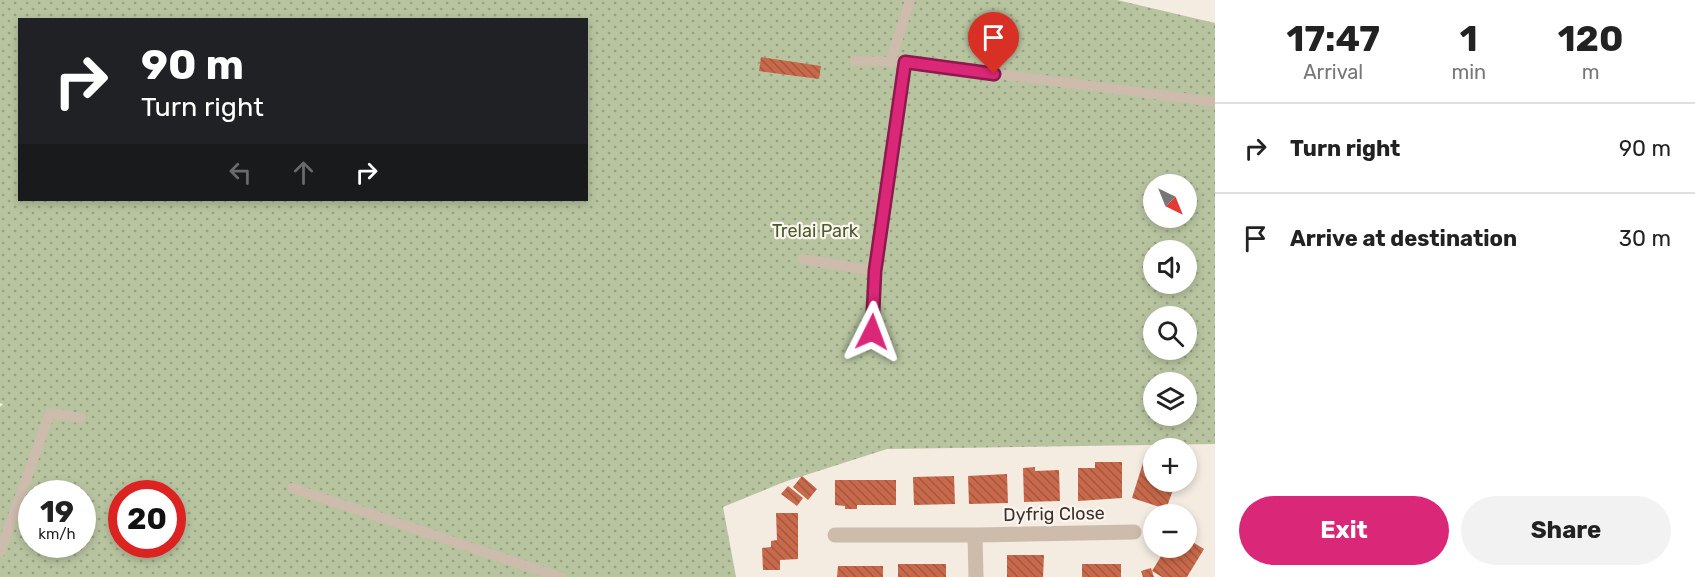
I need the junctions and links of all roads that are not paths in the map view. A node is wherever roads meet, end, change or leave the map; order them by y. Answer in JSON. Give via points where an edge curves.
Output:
{"nodes":[{"id":1,"x":910,"y":0,"type":"edge"},
{"id":2,"x":891,"y":60,"type":"junction"},
{"id":3,"x":855,"y":61,"type":"dead end"},
{"id":4,"x":905,"y":62,"type":"junction"},
{"id":5,"x":1215,"y":102,"type":"edge"},
{"id":6,"x":803,"y":259,"type":"dead end"},
{"id":7,"x":875,"y":271,"type":"junction"},
{"id":8,"x":872,"y":332,"type":"dead end"},
{"id":9,"x":80,"y":418,"type":"dead end"},
{"id":10,"x":292,"y":488,"type":"dead end"},
{"id":11,"x":1134,"y":532,"type":"dead end"},
{"id":12,"x":835,"y":535,"type":"dead end"},
{"id":13,"x":975,"y":535,"type":"junction"},
{"id":14,"x":0,"y":552,"type":"edge"},
{"id":15,"x":560,"y":577,"type":"edge"},
{"id":16,"x":976,"y":577,"type":"edge"}],
"edges":[{"from":1,"to":2,"type":"lane"},
{"from":2,"to":3,"type":"lane"},
{"from":2,"to":4,"type":"lane"},
{"from":4,"to":5,"type":"lane"},
{"from":4,"to":7,"type":"lane"},
{"from":6,"to":7,"type":"lane"},
{"from":7,"to":8,"type":"lane"},
{"from":9,"to":14,"type":"lane","via":[[50,413]]},
{"from":10,"to":15,"type":"lane"},
{"from":11,"to":13,"type":"street","name":"Dyfrig Close"},
{"from":12,"to":13,"type":"street","name":"Dyfrig Close"},
{"from":13,"to":16,"type":"street"}]}
